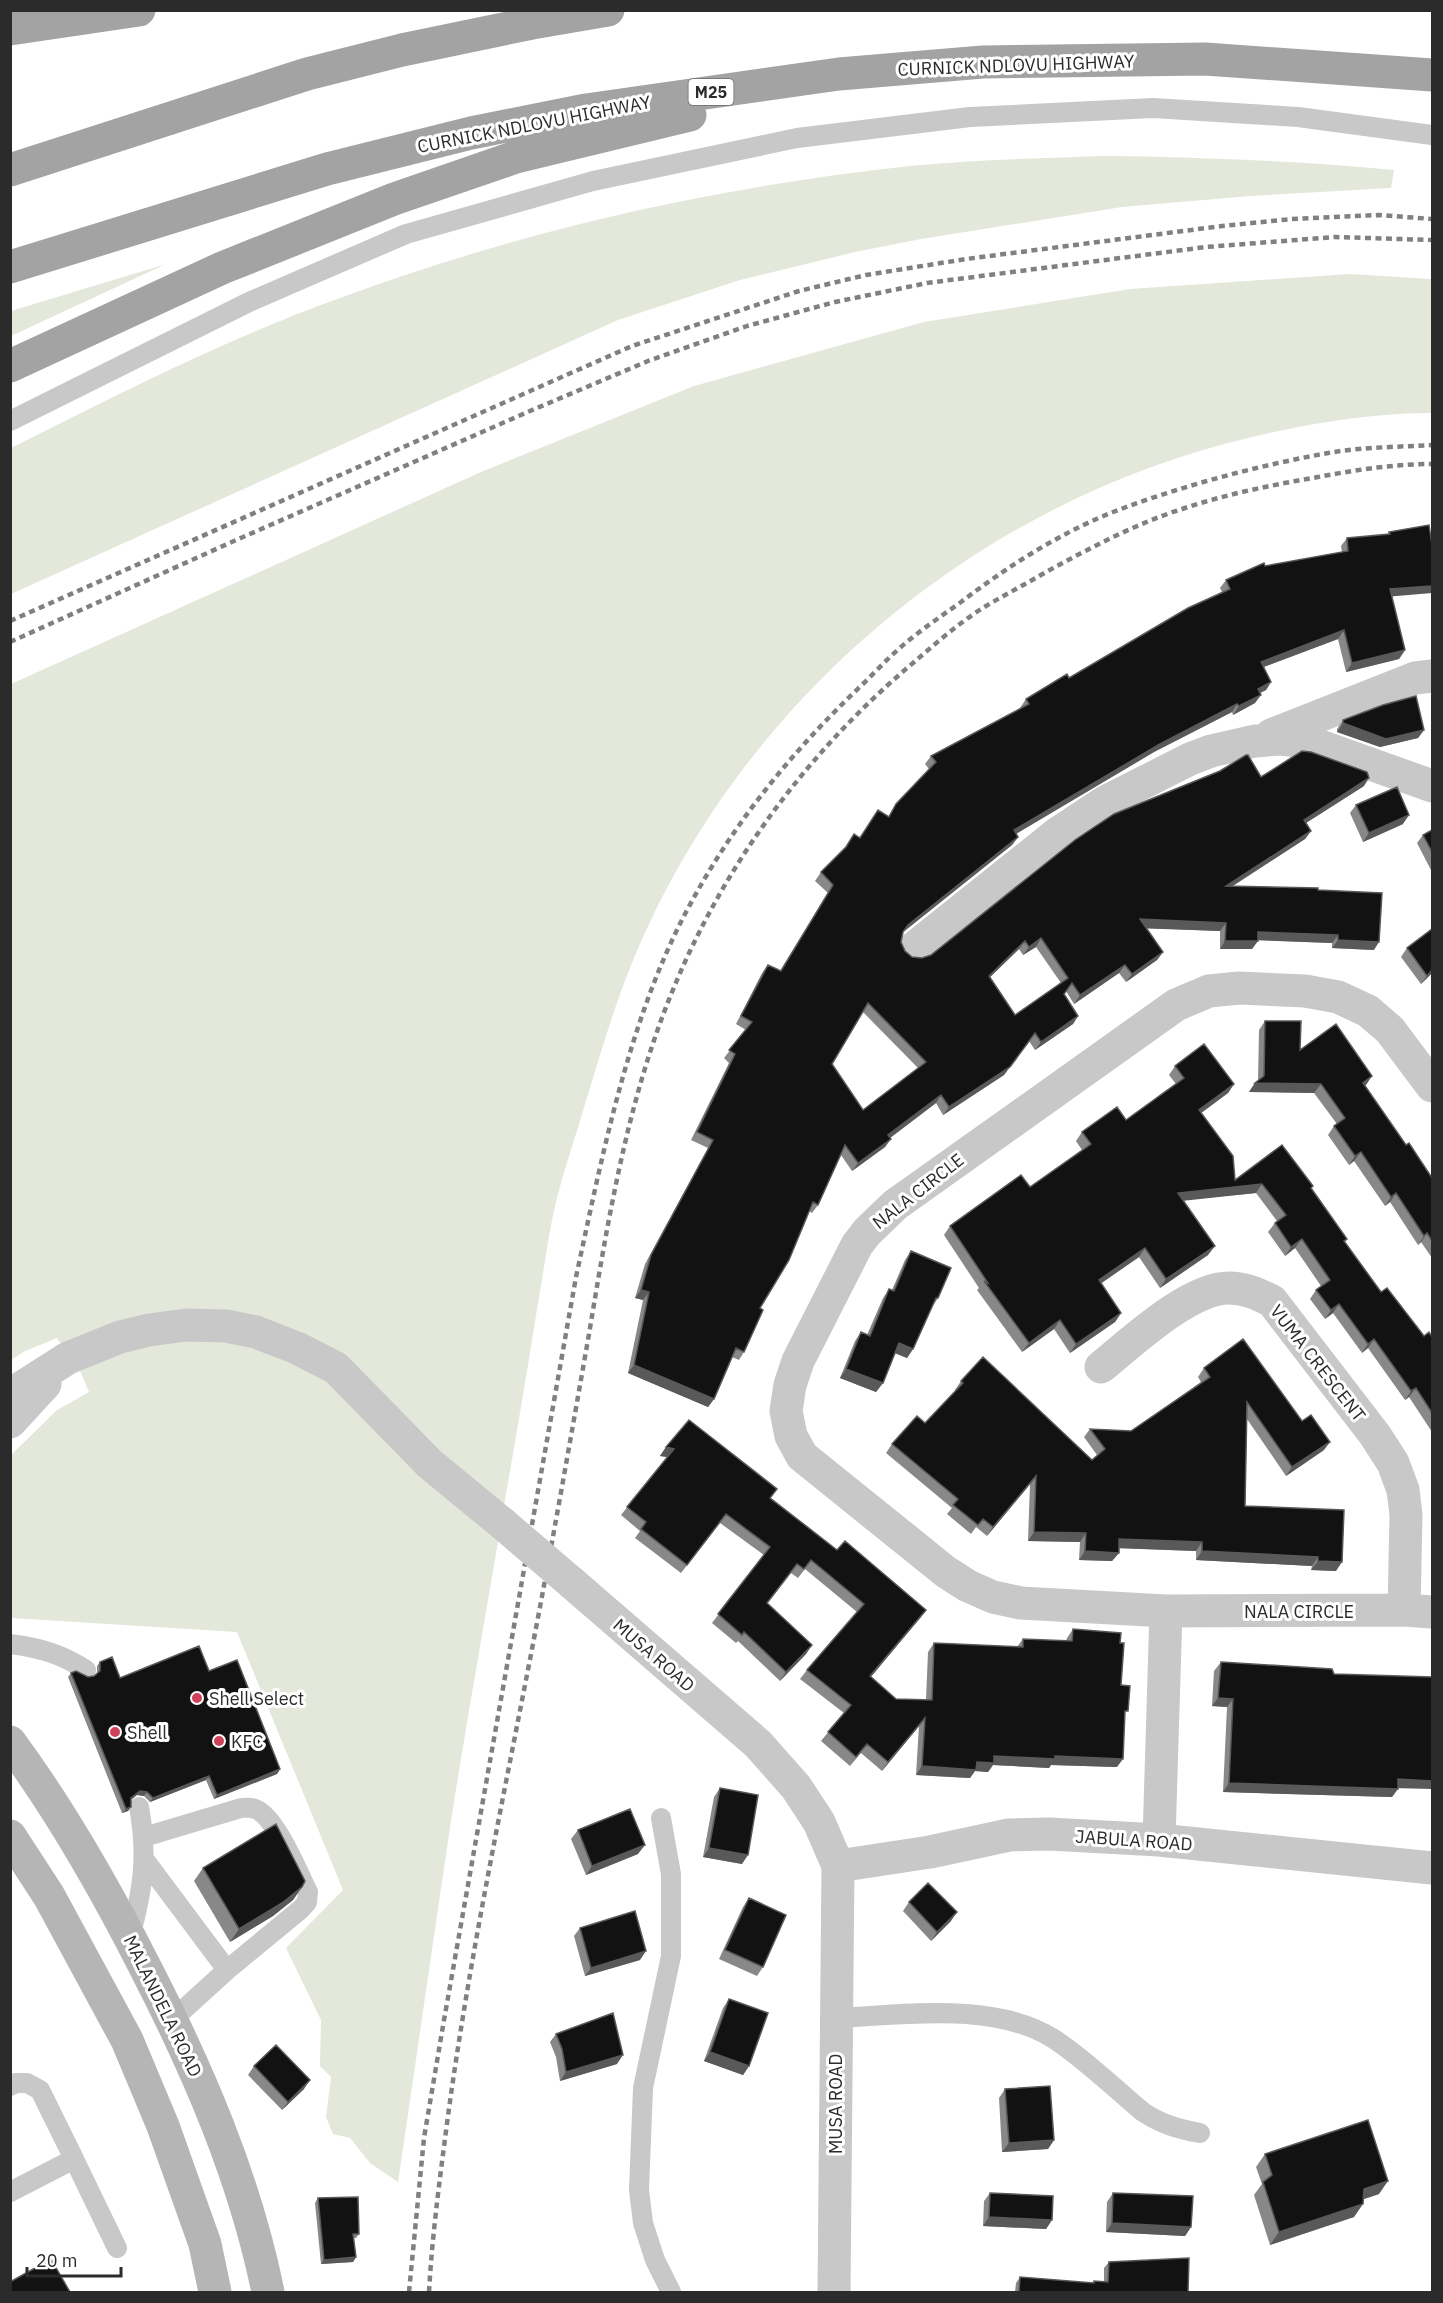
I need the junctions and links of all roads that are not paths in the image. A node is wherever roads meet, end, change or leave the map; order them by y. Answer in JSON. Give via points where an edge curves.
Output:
{"nodes":[{"id":1,"x":139,"y":10,"type":"edge"},
{"id":2,"x":608,"y":10,"type":"edge"},
{"id":3,"x":10,"y":29,"type":"edge"},
{"id":4,"x":869,"y":71,"type":"junction"},
{"id":5,"x":1432,"y":75,"type":"edge"},
{"id":6,"x":1432,"y":135,"type":"edge"},
{"id":7,"x":10,"y":170,"type":"edge"},
{"id":8,"x":10,"y":267,"type":"edge"},
{"id":9,"x":10,"y":366,"type":"edge"},
{"id":10,"x":10,"y":421,"type":"edge"},
{"id":11,"x":1432,"y":676,"type":"edge"},
{"id":12,"x":1255,"y":741,"type":"junction"},
{"id":13,"x":1432,"y":786,"type":"edge"},
{"id":14,"x":914,"y":948,"type":"dead end"},
{"id":15,"x":1432,"y":1086,"type":"edge"},
{"id":16,"x":68,"y":1358,"type":"junction"},
{"id":17,"x":1101,"y":1367,"type":"dead end"},
{"id":18,"x":10,"y":1395,"type":"edge"},
{"id":19,"x":10,"y":1422,"type":"edge"},
{"id":20,"x":1166,"y":1611,"type":"junction"},
{"id":21,"x":1418,"y":1611,"type":"edge"},
{"id":22,"x":10,"y":1644,"type":"edge"},
{"id":23,"x":86,"y":1670,"type":"dead end"},
{"id":24,"x":10,"y":1742,"type":"edge"},
{"id":25,"x":139,"y":1807,"type":"dead end"},
{"id":26,"x":661,"y":1818,"type":"dead end"},
{"id":27,"x":10,"y":1836,"type":"edge"},
{"id":28,"x":144,"y":1837,"type":"junction"},
{"id":29,"x":1159,"y":1840,"type":"junction"},
{"id":30,"x":144,"y":1859,"type":"junction"},
{"id":31,"x":838,"y":1866,"type":"junction"},
{"id":32,"x":1432,"y":1868,"type":"edge"},
{"id":33,"x":130,"y":1937,"type":"junction"},
{"id":34,"x":227,"y":1970,"type":"junction"},
{"id":35,"x":835,"y":2018,"type":"junction"},
{"id":36,"x":172,"y":2020,"type":"junction"},
{"id":37,"x":10,"y":2086,"type":"edge"},
{"id":38,"x":1200,"y":2133,"type":"dead end"},
{"id":39,"x":74,"y":2159,"type":"junction"},
{"id":40,"x":10,"y":2192,"type":"edge"},
{"id":41,"x":117,"y":2248,"type":"dead end"},
{"id":42,"x":215,"y":2292,"type":"edge"},
{"id":43,"x":268,"y":2292,"type":"edge"},
{"id":44,"x":671,"y":2292,"type":"edge"},
{"id":45,"x":834,"y":2292,"type":"edge"}],
"edges":[{"from":1,"to":3,"type":"main road"},
{"from":2,"to":7,"type":"main road","via":[[402,50],[307,74]]},
{"from":4,"to":5,"type":"main road","name":"CURNICK NDLOVU HIGHWAY","number":"M25","via":[[983,62],[1205,59]]},
{"from":4,"to":8,"type":"main road","name":"CURNICK NDLOVU HIGHWAY","number":"M25","via":[[586,110],[471,132],[327,169]]},
{"from":4,"to":9,"type":"main road","via":[[516,157],[394,199],[222,267]]},
{"from":6,"to":10,"type":"lane","via":[[1298,117],[1153,108],[970,117],[797,138],[593,181],[406,234],[249,302]]},
{"from":11,"to":12,"type":"street","via":[[1415,678]]},
{"from":12,"to":13,"type":"street","via":[[1309,742]]},
{"from":12,"to":14,"type":"street","via":[[1190,759],[1105,802],[1058,833]]},
{"from":15,"to":20,"type":"street","name":"NALA CIRCLE","via":[[1390,1030],[1368,1011],[1338,997],[1305,991],[1209,991],[1176,1005],[895,1205],[867,1232],[845,1265],[790,1385],[786,1411],[790,1436],[802,1456],[946,1572],[993,1597],[1021,1604]]},
{"from":16,"to":18,"type":"street","name":"MUSA ROAD"},
{"from":16,"to":19,"type":"street","name":"MUSA ROAD"},
{"from":16,"to":31,"type":"street","name":"MUSA ROAD","bridge":true,"via":[[149,1330],[186,1325],[226,1326],[256,1332],[336,1368],[430,1464],[758,1744],[802,1796],[819,1822]]},
{"from":17,"to":21,"type":"street","name":"VUMA CRESCENT","via":[[1156,1322],[1211,1290],[1230,1288],[1272,1301],[1393,1463],[1403,1490]]},
{"from":20,"to":21,"type":"street","name":"NALA CIRCLE"},
{"from":20,"to":29,"type":"street"},
{"from":22,"to":23,"type":"lane","via":[[67,1657]]},
{"from":24,"to":33,"type":"main road","name":"MALANDELA ROAD","via":[[85,1854]]},
{"from":25,"to":28,"type":"lane"},
{"from":26,"to":44,"type":"lane","via":[[670,1874],[671,1956],[643,2088],[639,2190],[643,2223]]},
{"from":27,"to":42,"type":"main road","via":[[49,1896],[127,2040],[205,2244]]},
{"from":28,"to":30,"type":"lane"},
{"from":28,"to":34,"type":"lane","via":[[241,1808],[255,1809],[276,1830],[308,1892],[308,1902]]},
{"from":29,"to":31,"type":"street","name":"JABULA ROAD","via":[[1009,1835]]},
{"from":29,"to":32,"type":"street","name":"JABULA ROAD"},
{"from":30,"to":33,"type":"lane"},
{"from":30,"to":34,"type":"lane"},
{"from":31,"to":35,"type":"street","name":"MUSA ROAD"},
{"from":33,"to":36,"type":"main road","name":"MALANDELA ROAD"},
{"from":34,"to":36,"type":"lane"},
{"from":35,"to":38,"type":"lane","via":[[936,2014],[988,2016],[1023,2024],[1054,2039],[1159,2122]]},
{"from":35,"to":45,"type":"street","name":"MUSA ROAD"},
{"from":36,"to":43,"type":"main road","name":"MALANDELA ROAD","via":[[223,2137]]},
{"from":37,"to":39,"type":"lane","via":[[27,2083],[40,2090]]},
{"from":39,"to":40,"type":"lane"},
{"from":39,"to":41,"type":"lane"}]}
